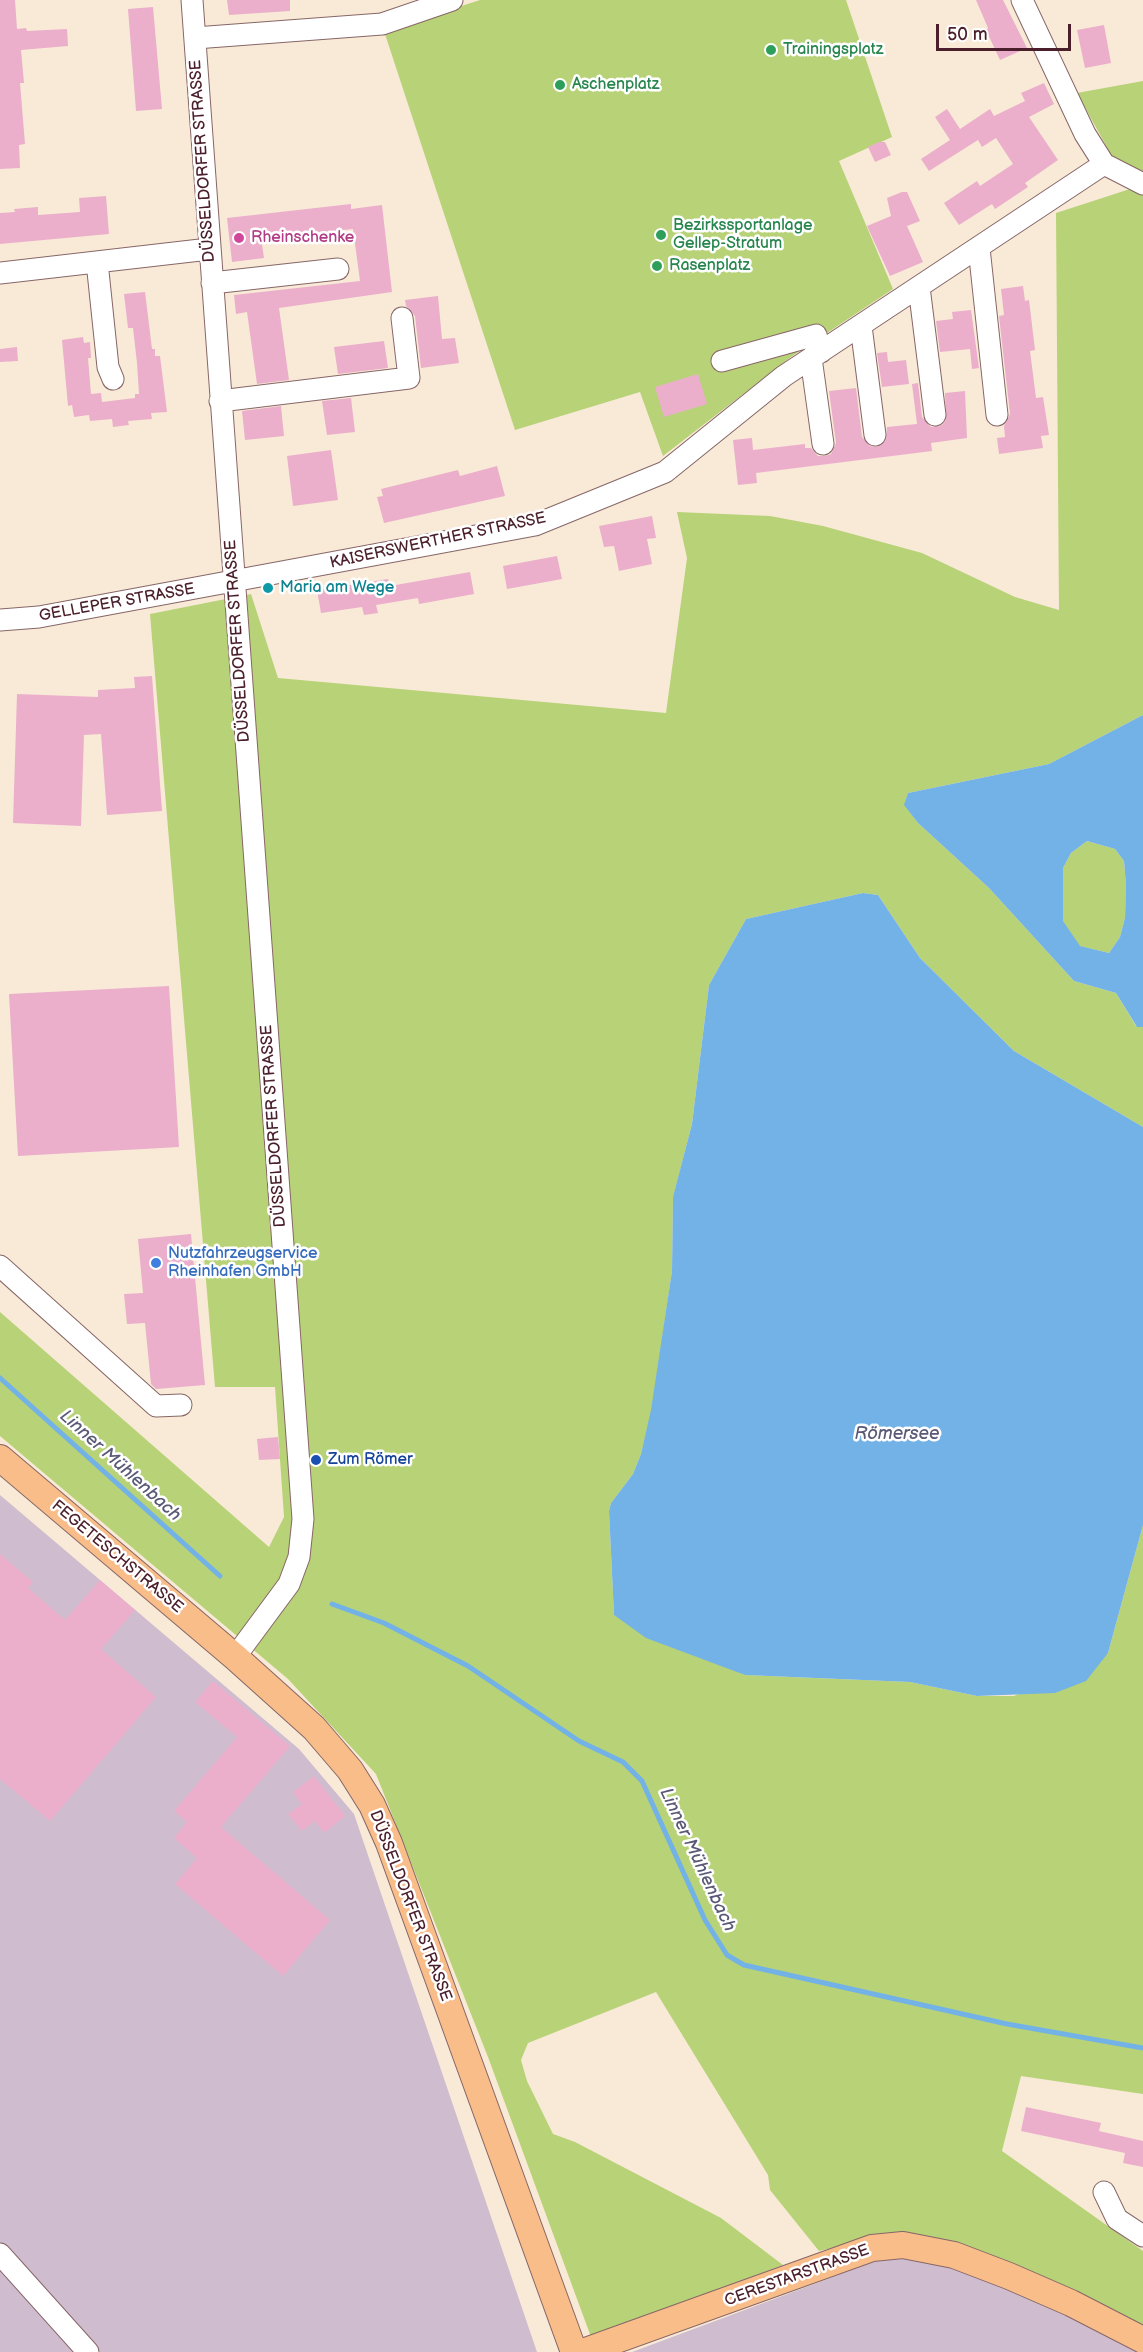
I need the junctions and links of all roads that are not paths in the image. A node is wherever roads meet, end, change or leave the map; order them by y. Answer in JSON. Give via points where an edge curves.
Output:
{"nodes":[{"id":1,"x":192,"y":0,"type":"edge"},
{"id":2,"x":452,"y":0,"type":"edge"},
{"id":3,"x":1022,"y":0,"type":"edge"},
{"id":4,"x":195,"y":38,"type":"junction"},
{"id":5,"x":1104,"y":164,"type":"junction"},
{"id":6,"x":1143,"y":184,"type":"edge"},
{"id":7,"x":979,"y":248,"type":"junction"},
{"id":8,"x":209,"y":249,"type":"junction"},
{"id":9,"x":97,"y":262,"type":"junction"},
{"id":10,"x":338,"y":269,"type":"dead end"},
{"id":11,"x":0,"y":273,"type":"edge"},
{"id":12,"x":212,"y":283,"type":"junction"},
{"id":13,"x":919,"y":287,"type":"junction"},
{"id":14,"x":402,"y":318,"type":"dead end"},
{"id":15,"x":861,"y":326,"type":"junction"},
{"id":16,"x":816,"y":355,"type":"junction"},
{"id":17,"x":722,"y":361,"type":"dead end"},
{"id":18,"x":113,"y":379,"type":"dead end"},
{"id":19,"x":220,"y":401,"type":"junction"},
{"id":20,"x":935,"y":415,"type":"dead end"},
{"id":21,"x":997,"y":415,"type":"dead end"},
{"id":22,"x":875,"y":435,"type":"dead end"},
{"id":23,"x":823,"y":444,"type":"dead end"},
{"id":24,"x":234,"y":582,"type":"junction"},
{"id":25,"x":0,"y":620,"type":"edge"},
{"id":26,"x":0,"y":1266,"type":"edge"},
{"id":27,"x":181,"y":1405,"type":"dead end"},
{"id":28,"x":0,"y":1458,"type":"edge"},
{"id":29,"x":235,"y":1657,"type":"junction"},
{"id":30,"x":1104,"y":2192,"type":"dead end"},
{"id":31,"x":1143,"y":2236,"type":"edge"},
{"id":32,"x":0,"y":2254,"type":"edge"},
{"id":33,"x":1143,"y":2340,"type":"edge"},
{"id":34,"x":88,"y":2352,"type":"edge"},
{"id":35,"x":574,"y":2352,"type":"edge"},
{"id":36,"x":583,"y":2352,"type":"edge"}],
"edges":[{"from":1,"to":4,"type":"street","name":"DÜSSELDORFER STRASSE"},
{"from":2,"to":4,"type":"street","name":"DÜSSELDORFER STRASSE","via":[[382,24]]},
{"from":3,"to":5,"type":"street","via":[[1085,134]]},
{"from":4,"to":8,"type":"street","name":"DÜSSELDORFER STRASSE"},
{"from":5,"to":6,"type":"street"},
{"from":5,"to":7,"type":"street","name":"KAISERSWERTHER STRASSE"},
{"from":7,"to":13,"type":"street","name":"KAISERSWERTHER STRASSE"},
{"from":7,"to":21,"type":"street"},
{"from":8,"to":9,"type":"street"},
{"from":8,"to":12,"type":"street","name":"DÜSSELDORFER STRASSE"},
{"from":9,"to":11,"type":"street"},
{"from":9,"to":18,"type":"street","via":[[108,367]]},
{"from":10,"to":12,"type":"street","name":"DÜSSELDORFER STRASSE"},
{"from":12,"to":19,"type":"street","name":"DÜSSELDORFER STRASSE"},
{"from":13,"to":15,"type":"street","name":"KAISERSWERTHER STRASSE"},
{"from":13,"to":20,"type":"street"},
{"from":14,"to":19,"type":"street","via":[[409,378]]},
{"from":15,"to":16,"type":"street","name":"KAISERSWERTHER STRASSE"},
{"from":15,"to":22,"type":"street"},
{"from":16,"to":17,"type":"street","via":[[816,335]]},
{"from":16,"to":23,"type":"street"},
{"from":16,"to":24,"type":"street","name":"KAISERSWERTHER STRASSE","via":[[665,472],[535,525]]},
{"from":19,"to":24,"type":"street","name":"DÜSSELDORFER STRASSE"},
{"from":24,"to":25,"type":"street","name":"GELLEPER STRASSE","via":[[39,617]]},
{"from":24,"to":29,"type":"street","name":"DÜSSELDORFER STRASSE","via":[[303,1519],[298,1557],[289,1584]]},
{"from":26,"to":27,"type":"street","via":[[156,1406]]},
{"from":28,"to":29,"type":"main road","name":"FEGETESCHSTRASSE"},
{"from":29,"to":35,"type":"main road","name":"DÜSSELDORFER STRASSE","via":[[314,1728],[350,1770],[372,1805]]},
{"from":30,"to":31,"type":"street","via":[[1117,2218]]},
{"from":32,"to":34,"type":"street"},
{"from":33,"to":36,"type":"main road","name":"CERESTARSTRASSE","via":[[998,2272],[954,2255],[903,2246],[872,2248]]}]}
